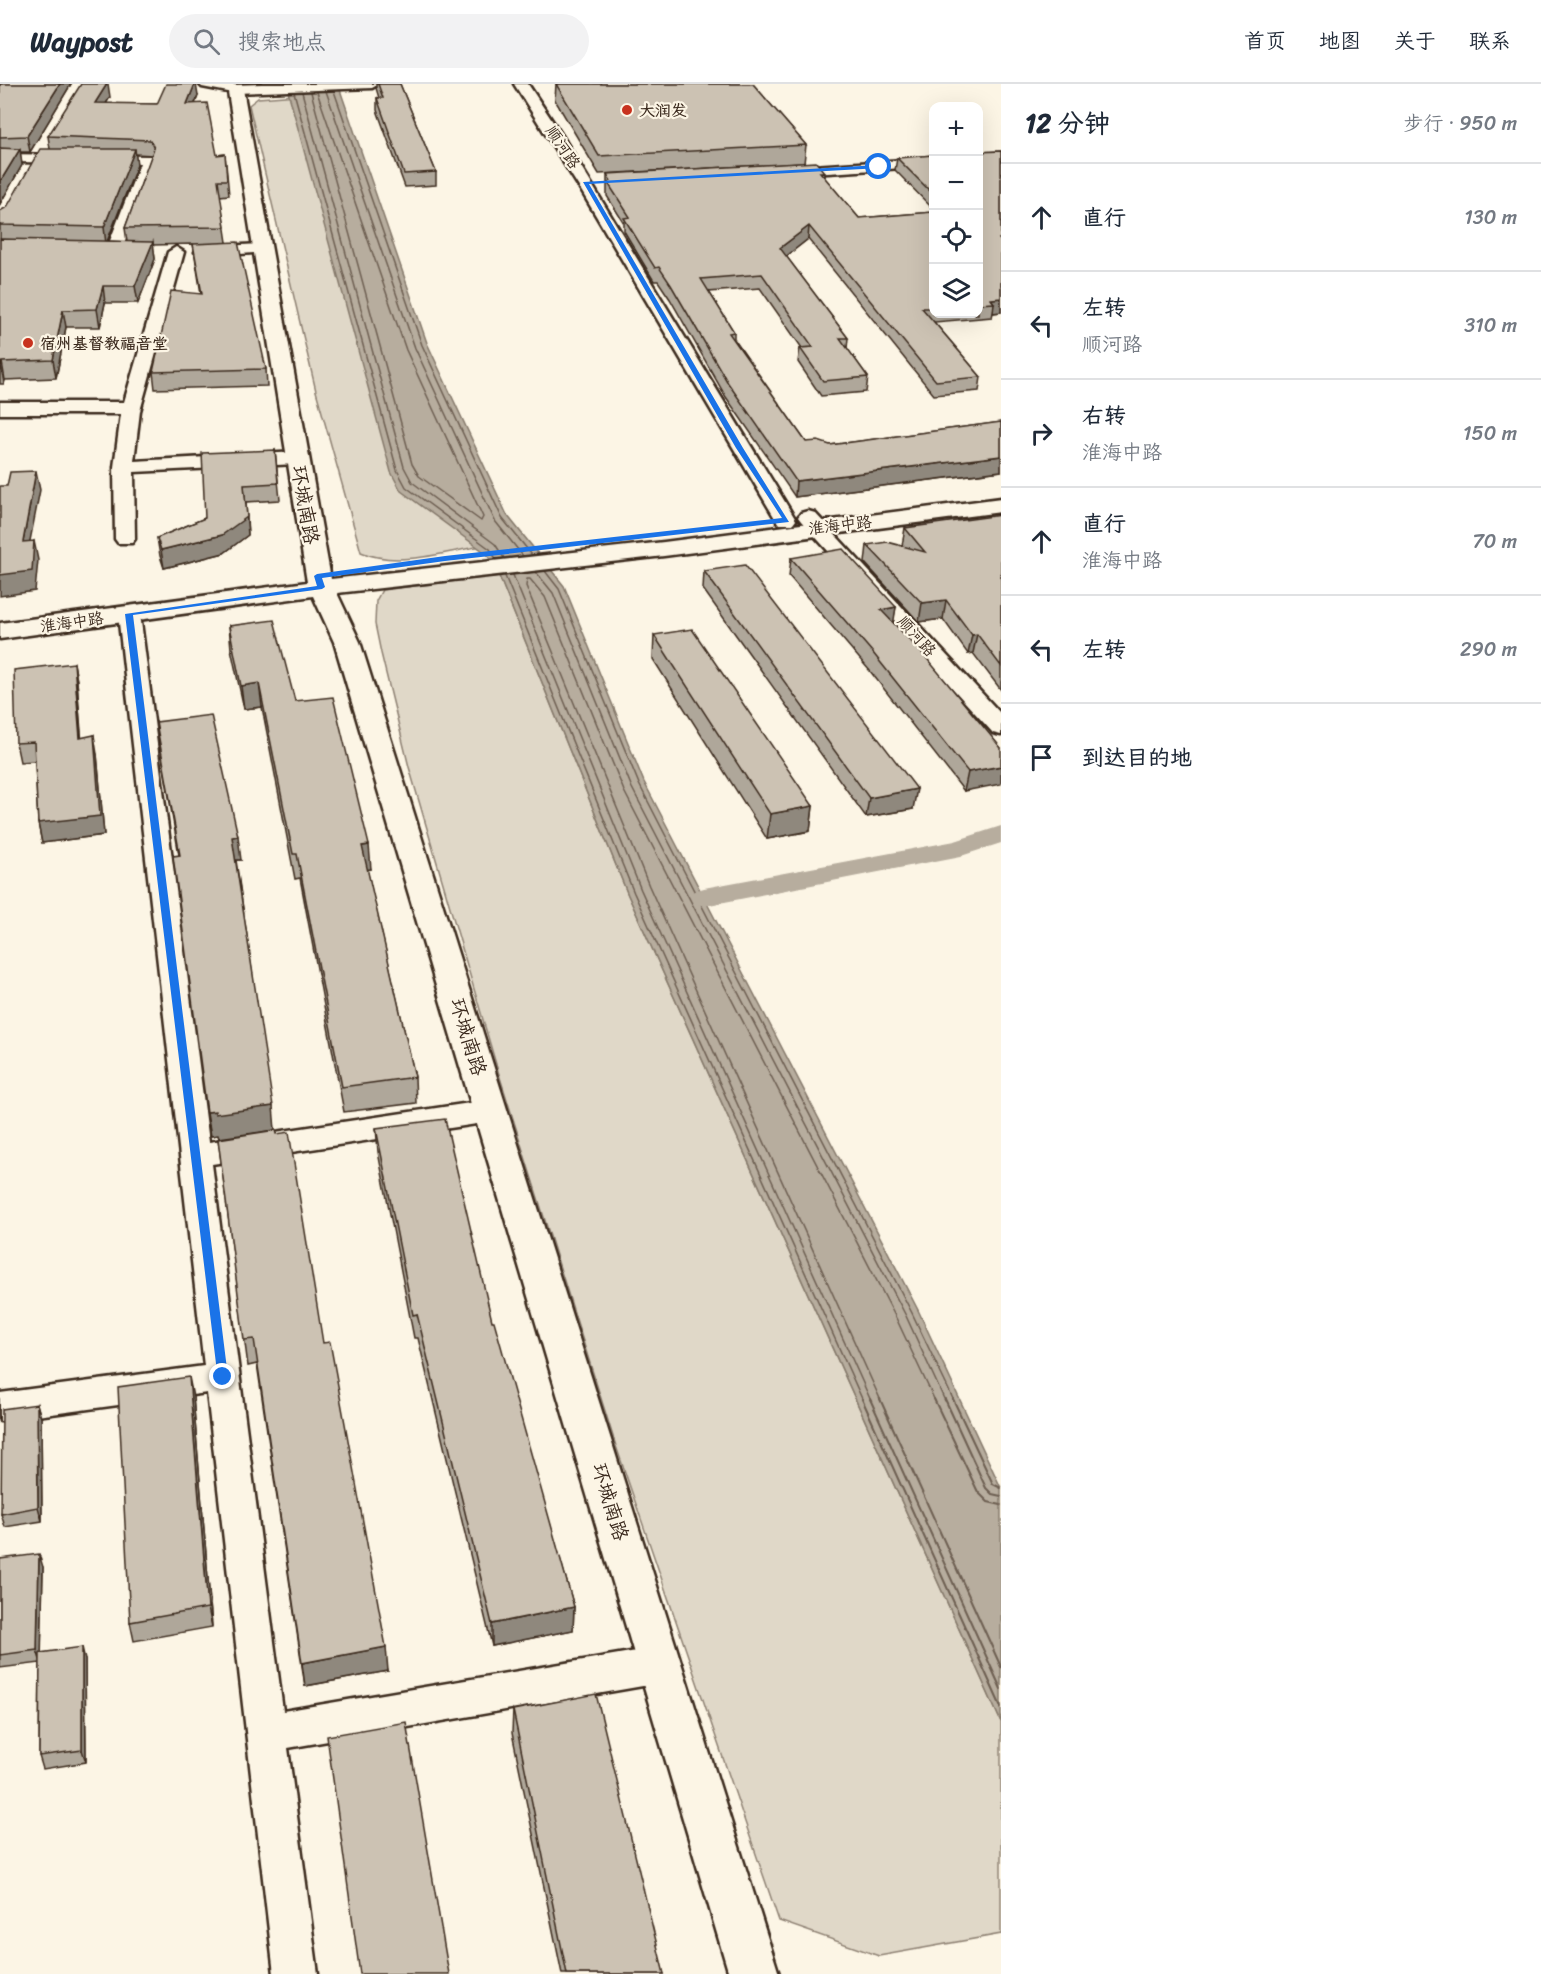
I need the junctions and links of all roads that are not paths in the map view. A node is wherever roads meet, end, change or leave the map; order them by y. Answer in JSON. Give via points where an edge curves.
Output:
{"nodes":[{"id":1,"x":363,"y":84,"type":"edge"},
{"id":2,"x":372,"y":84,"type":"edge"},
{"id":3,"x":521,"y":84,"type":"edge"},
{"id":4,"x":235,"y":88,"type":"edge"},
{"id":5,"x":46,"y":141,"type":"dead end"},
{"id":6,"x":0,"y":158,"type":"edge"},
{"id":7,"x":36,"y":158,"type":"junction"},
{"id":8,"x":929,"y":162,"type":"edge"},
{"id":9,"x":773,"y":172,"type":"edge"},
{"id":10,"x":26,"y":177,"type":"edge"},
{"id":11,"x":261,"y":249,"type":"junction"},
{"id":12,"x":135,"y":252,"type":"edge"},
{"id":13,"x":156,"y":252,"type":"dead end"},
{"id":14,"x":176,"y":252,"type":"junction"},
{"id":15,"x":0,"y":408,"type":"edge"},
{"id":16,"x":132,"y":408,"type":"junction"},
{"id":17,"x":297,"y":458,"type":"junction"},
{"id":18,"x":124,"y":467,"type":"junction"},
{"id":19,"x":1001,"y":494,"type":"edge"},
{"id":20,"x":1001,"y":505,"type":"edge"},
{"id":21,"x":804,"y":521,"type":"junction"},
{"id":22,"x":125,"y":539,"type":"dead end"},
{"id":23,"x":551,"y":555,"type":"junction"},
{"id":24,"x":320,"y":582,"type":"junction"},
{"id":25,"x":129,"y":614,"type":"junction"},
{"id":26,"x":0,"y":616,"type":"edge"},
{"id":27,"x":0,"y":632,"type":"edge"},
{"id":28,"x":1001,"y":728,"type":"edge"},
{"id":29,"x":490,"y":1111,"type":"junction"},
{"id":30,"x":196,"y":1155,"type":"junction"},
{"id":31,"x":223,"y":1377,"type":"junction"},
{"id":32,"x":0,"y":1407,"type":"edge"},
{"id":33,"x":660,"y":1665,"type":"junction"},
{"id":34,"x":266,"y":1733,"type":"junction"},
{"id":35,"x":296,"y":1974,"type":"edge"},
{"id":36,"x":754,"y":1974,"type":"edge"}],
"edges":[{"from":1,"to":2,"type":"street"},
{"from":1,"to":4,"type":"street"},
{"from":3,"to":21,"type":"street","name":"顺河路","via":[[592,182],[739,448]]},
{"from":4,"to":11,"type":"main road","name":"环城南路"},
{"from":5,"to":7,"type":"street"},
{"from":6,"to":7,"type":"street"},
{"from":7,"to":10,"type":"street"},
{"from":7,"to":12,"type":"street","via":[[145,159],[147,163],[109,251]]},
{"from":8,"to":9,"type":"street"},
{"from":11,"to":14,"type":"street"},
{"from":11,"to":17,"type":"main road","name":"环城南路"},
{"from":13,"to":14,"type":"street"},
{"from":14,"to":16,"type":"street"},
{"from":15,"to":16,"type":"street"},
{"from":16,"to":18,"type":"street"},
{"from":17,"to":18,"type":"street"},
{"from":17,"to":24,"type":"main road","name":"环城南路"},
{"from":18,"to":22,"type":"street"},
{"from":19,"to":21,"type":"main road","name":"淮海中路"},
{"from":20,"to":21,"type":"main road","name":"淮海中路"},
{"from":21,"to":23,"type":"main road","name":"淮海中路"},
{"from":21,"to":23,"type":"main road","name":"淮海中路"},
{"from":21,"to":28,"type":"street","name":"顺河路"},
{"from":23,"to":24,"type":"main road","name":"淮海中路"},
{"from":24,"to":25,"type":"main road","name":"淮海中路"},
{"from":24,"to":26,"type":"main road","name":"淮海中路"},
{"from":24,"to":29,"type":"main road","name":"环城南路","via":[[347,642]]},
{"from":25,"to":27,"type":"main road","name":"淮海中路"},
{"from":25,"to":30,"type":"street"},
{"from":29,"to":30,"type":"street"},
{"from":29,"to":33,"type":"main road","name":"环城南路"},
{"from":30,"to":31,"type":"street"},
{"from":31,"to":32,"type":"street"},
{"from":31,"to":34,"type":"street"},
{"from":33,"to":34,"type":"street"},
{"from":33,"to":36,"type":"main road","name":"环城南路"},
{"from":34,"to":35,"type":"street"}]}
